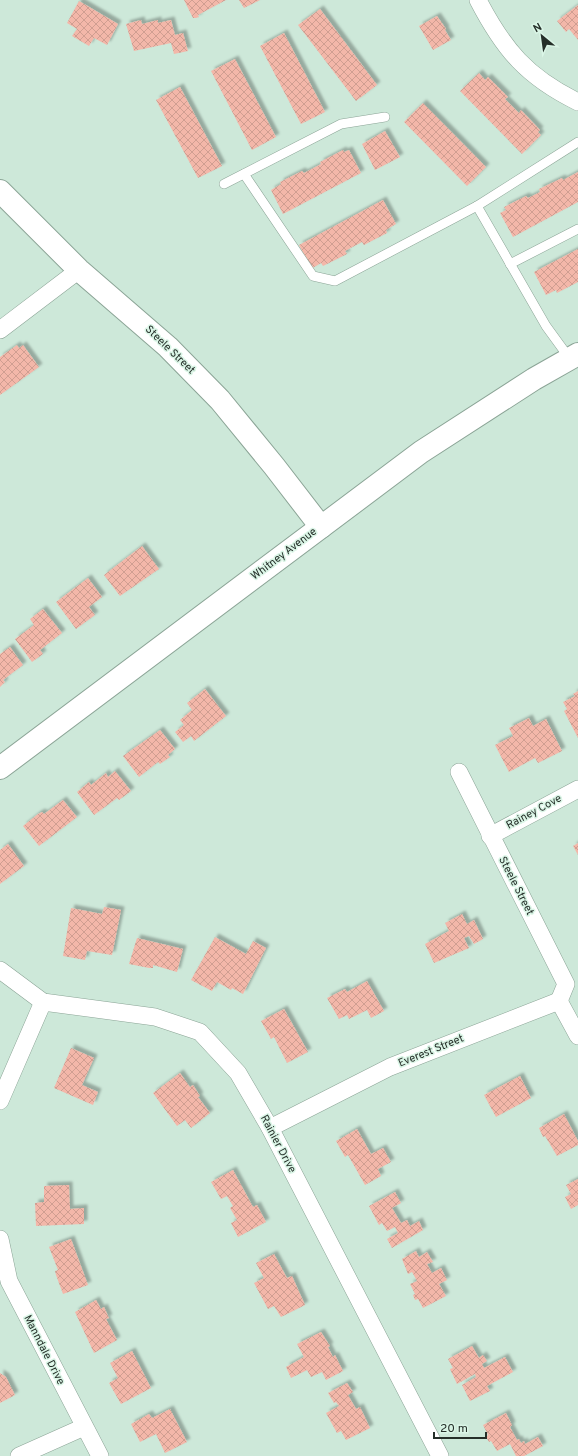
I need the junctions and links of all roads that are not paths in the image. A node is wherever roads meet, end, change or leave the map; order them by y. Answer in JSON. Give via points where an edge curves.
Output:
{"nodes":[{"id":1,"x":478,"y":0,"type":"edge"},
{"id":2,"x":578,"y":102,"type":"edge"},
{"id":3,"x":385,"y":117,"type":"dead end"},
{"id":4,"x":578,"y":142,"type":"edge"},
{"id":5,"x":244,"y":174,"type":"junction"},
{"id":6,"x":224,"y":184,"type":"dead end"},
{"id":7,"x":0,"y":191,"type":"edge"},
{"id":8,"x":477,"y":206,"type":"junction"},
{"id":9,"x":578,"y":229,"type":"edge"},
{"id":10,"x":510,"y":264,"type":"junction"},
{"id":11,"x":79,"y":270,"type":"junction"},
{"id":12,"x":0,"y":330,"type":"edge"},
{"id":13,"x":574,"y":356,"type":"edge"},
{"id":14,"x":320,"y":527,"type":"junction"},
{"id":15,"x":0,"y":768,"type":"edge"},
{"id":16,"x":459,"y":772,"type":"dead end"},
{"id":17,"x":578,"y":789,"type":"edge"},
{"id":18,"x":490,"y":836,"type":"junction"},
{"id":19,"x":0,"y":970,"type":"edge"},
{"id":20,"x":559,"y":1001,"type":"junction"},
{"id":21,"x":43,"y":1002,"type":"junction"},
{"id":22,"x":578,"y":1036,"type":"edge"},
{"id":23,"x":0,"y":1101,"type":"edge"},
{"id":24,"x":270,"y":1128,"type":"junction"},
{"id":25,"x":0,"y":1239,"type":"edge"},
{"id":26,"x":84,"y":1427,"type":"junction"},
{"id":27,"x":19,"y":1456,"type":"edge"},
{"id":28,"x":100,"y":1456,"type":"edge"},
{"id":29,"x":440,"y":1456,"type":"edge"}],
"edges":[{"from":1,"to":2,"type":"street","via":[[494,30],[518,60],[553,90]]},
{"from":3,"to":5,"type":"lane","via":[[341,124]]},
{"from":4,"to":8,"type":"lane"},
{"from":5,"to":6,"type":"lane"},
{"from":5,"to":8,"type":"lane","via":[[312,276],[335,281]]},
{"from":7,"to":11,"type":"main road","name":"Steele Street"},
{"from":8,"to":10,"type":"lane"},
{"from":9,"to":10,"type":"lane"},
{"from":10,"to":13,"type":"lane","via":[[546,326]]},
{"from":11,"to":12,"type":"street"},
{"from":11,"to":14,"type":"main road","name":"Steele Street","via":[[168,347],[220,400]]},
{"from":13,"to":14,"type":"main road","name":"Whitney Avenue","via":[[421,452]]},
{"from":14,"to":15,"type":"main road","name":"Whitney Avenue"},
{"from":16,"to":18,"type":"street","name":"Steele Street"},
{"from":17,"to":18,"type":"street","name":"Rainey Cove"},
{"from":18,"to":20,"type":"street","name":"Steele Street","via":[[566,984]]},
{"from":19,"to":21,"type":"street","name":"Rainier Drive"},
{"from":20,"to":22,"type":"street"},
{"from":20,"to":24,"type":"street","name":"Everest Street","via":[[390,1067]]},
{"from":21,"to":23,"type":"street"},
{"from":21,"to":24,"type":"street","name":"Rainier Drive","via":[[156,1017],[200,1032],[238,1073]]},
{"from":24,"to":29,"type":"street","name":"Rainier Drive"},
{"from":25,"to":26,"type":"street","name":"Manndale Drive","via":[[9,1281]]},
{"from":26,"to":27,"type":"street"},
{"from":26,"to":28,"type":"street","name":"Manndale Drive"}]}
